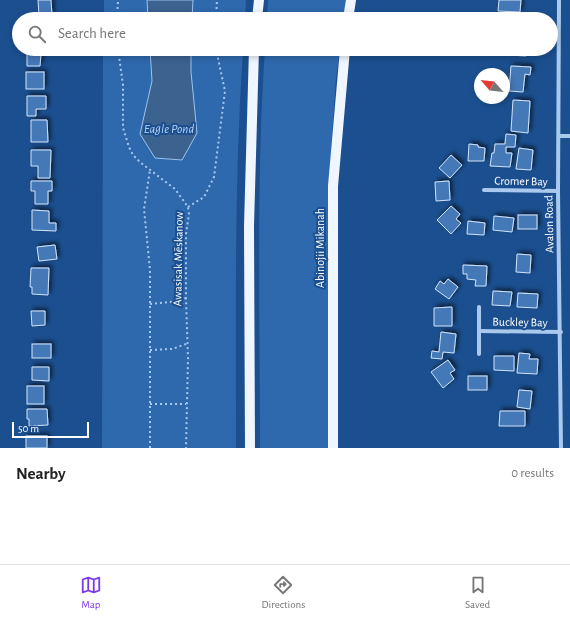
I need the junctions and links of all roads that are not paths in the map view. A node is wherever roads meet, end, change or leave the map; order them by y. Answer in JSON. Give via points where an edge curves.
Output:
{"nodes":[{"id":1,"x":259,"y":0,"type":"edge"},
{"id":2,"x":351,"y":0,"type":"edge"},
{"id":3,"x":559,"y":0,"type":"edge"},
{"id":4,"x":258,"y":12,"type":"edge"},
{"id":5,"x":349,"y":12,"type":"edge"},
{"id":6,"x":254,"y":56,"type":"edge"},
{"id":7,"x":344,"y":56,"type":"edge"},
{"id":8,"x":559,"y":136,"type":"junction"},
{"id":9,"x":570,"y":136,"type":"edge"},
{"id":10,"x":484,"y":190,"type":"dead end"},
{"id":11,"x":558,"y":191,"type":"junction"},
{"id":12,"x":479,"y":307,"type":"dead end"},
{"id":13,"x":479,"y":331,"type":"junction"},
{"id":14,"x":561,"y":332,"type":"junction"},
{"id":15,"x":479,"y":354,"type":"dead end"},
{"id":16,"x":250,"y":448,"type":"edge"},
{"id":17,"x":334,"y":448,"type":"edge"},
{"id":18,"x":561,"y":448,"type":"edge"}],
"edges":[{"from":1,"to":4,"type":"main road"},
{"from":2,"to":5,"type":"main road"},
{"from":3,"to":8,"type":"street","name":"Avalon Road"},
{"from":6,"to":16,"type":"main road","via":[[249,226]]},
{"from":7,"to":17,"type":"main road","name":"Abinojii Mikanah","via":[[334,186]]},
{"from":8,"to":9,"type":"street"},
{"from":8,"to":11,"type":"street","name":"Avalon Road"},
{"from":10,"to":11,"type":"street","name":"Cromer Bay"},
{"from":11,"to":14,"type":"street","name":"Avalon Road"},
{"from":12,"to":13,"type":"street","name":"Buckley Bay"},
{"from":13,"to":14,"type":"street","name":"Buckley Bay"},
{"from":13,"to":15,"type":"street","name":"Buckley Bay"},
{"from":14,"to":18,"type":"street","name":"Avalon Road"}]}
